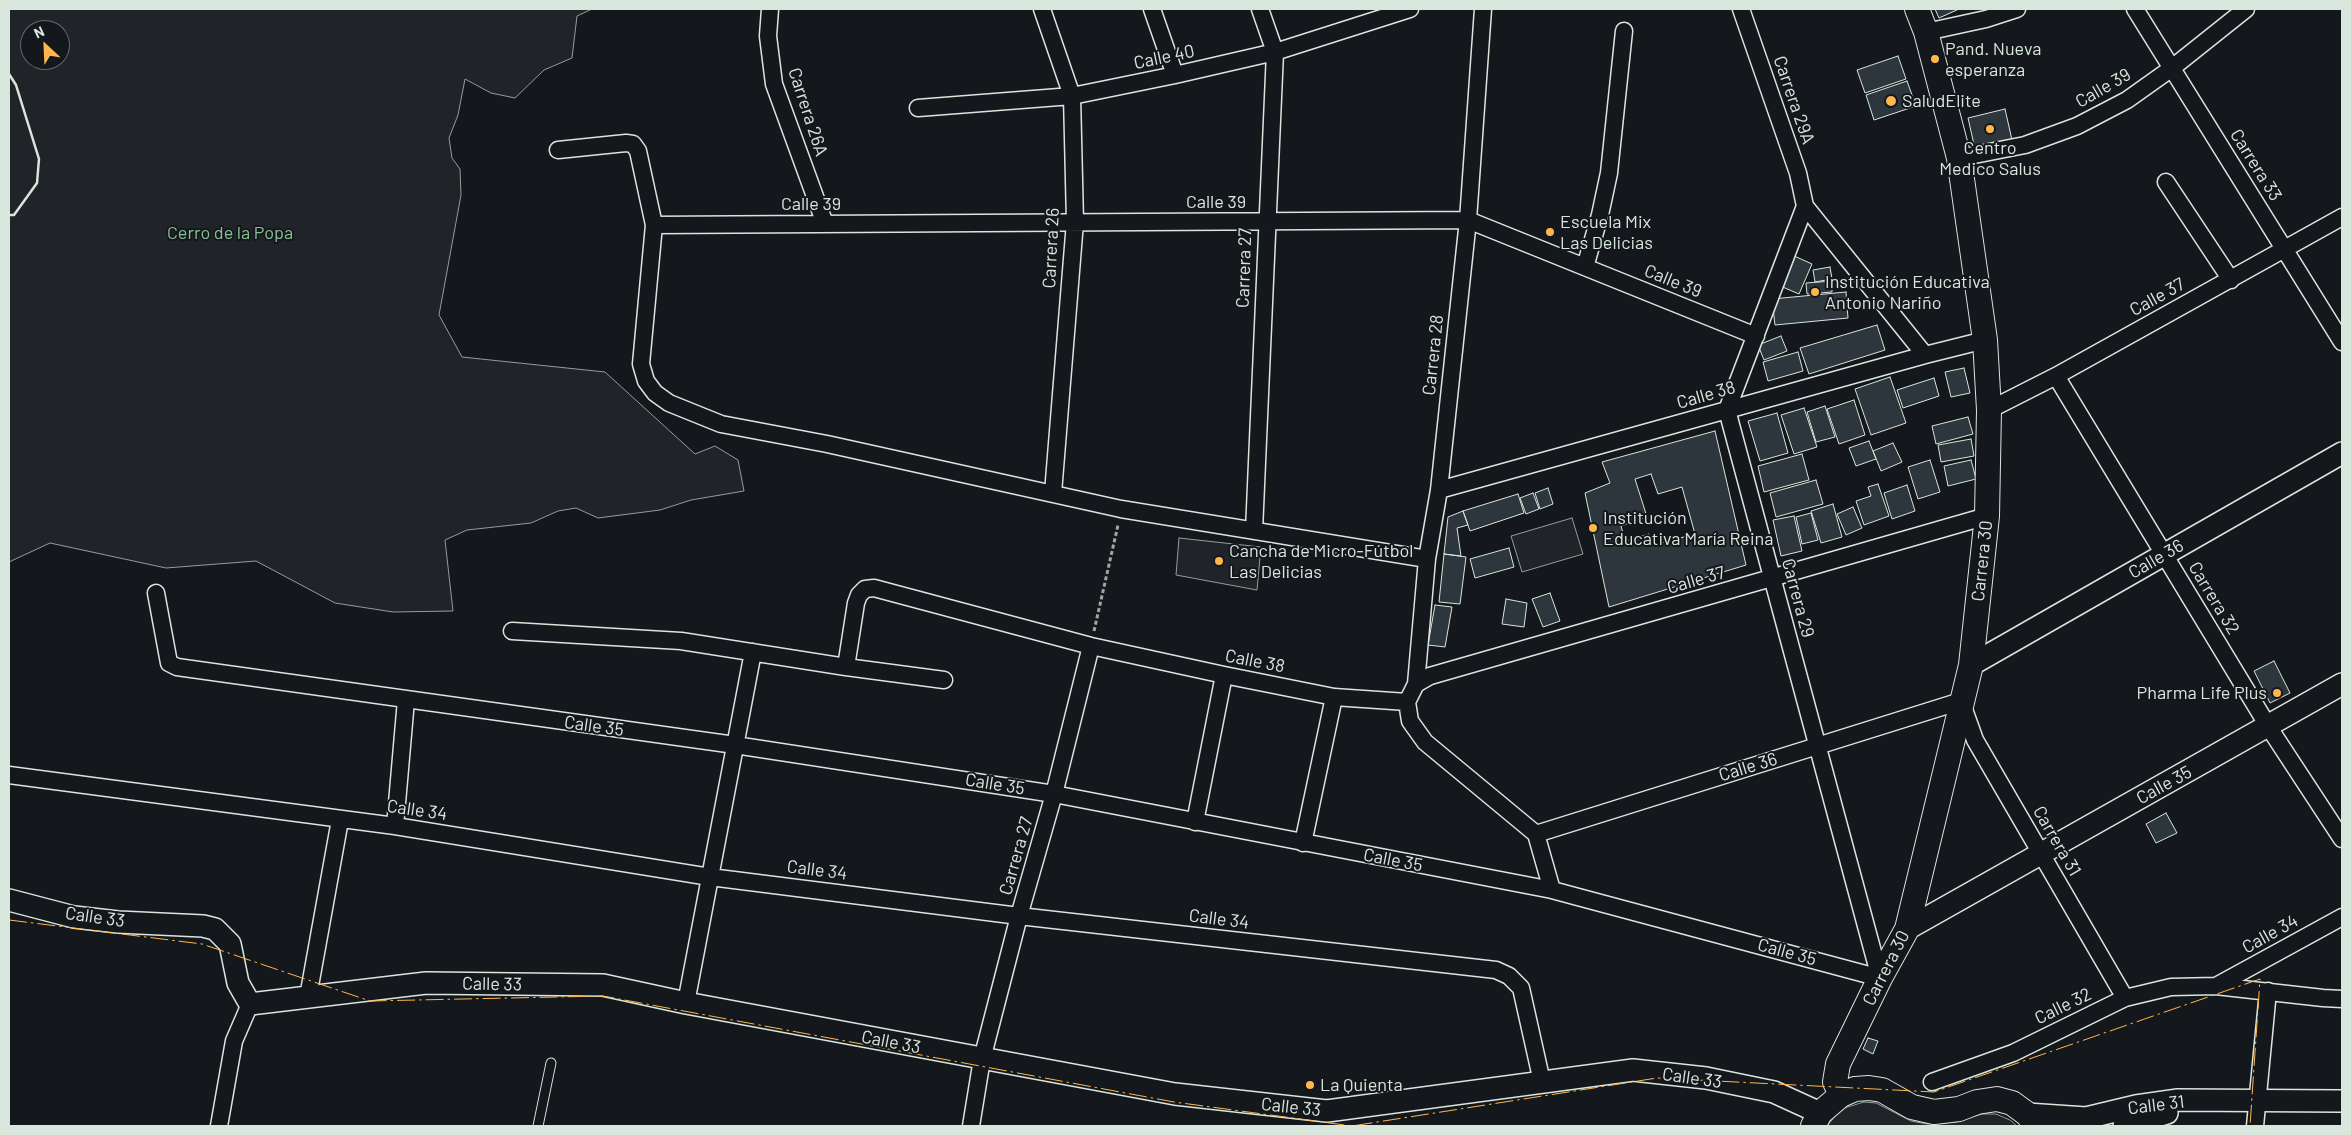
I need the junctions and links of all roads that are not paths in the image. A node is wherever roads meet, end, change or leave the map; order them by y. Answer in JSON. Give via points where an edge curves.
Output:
{"nodes":[{"id":1,"x":770,"y":9,"type":"edge"},
{"id":2,"x":1042,"y":9,"type":"edge"},
{"id":3,"x":1152,"y":9,"type":"edge"},
{"id":4,"x":1260,"y":9,"type":"edge"},
{"id":5,"x":1410,"y":9,"type":"edge"},
{"id":6,"x":1483,"y":9,"type":"edge"},
{"id":7,"x":1741,"y":9,"type":"edge"},
{"id":8,"x":1917,"y":9,"type":"edge"},
{"id":9,"x":2018,"y":9,"type":"edge"},
{"id":10,"x":2135,"y":9,"type":"edge"},
{"id":11,"x":2246,"y":9,"type":"edge"},
{"id":12,"x":1379,"y":14,"type":"edge"},
{"id":13,"x":1624,"y":31,"type":"dead end"},
{"id":14,"x":1926,"y":32,"type":"junction"},
{"id":15,"x":1274,"y":52,"type":"junction"},
{"id":16,"x":2172,"y":68,"type":"junction"},
{"id":17,"x":1175,"y":76,"type":"junction"},
{"id":18,"x":1072,"y":96,"type":"junction"},
{"id":19,"x":918,"y":108,"type":"dead end"},
{"id":20,"x":558,"y":150,"type":"dead end"},
{"id":21,"x":1959,"y":158,"type":"junction"},
{"id":22,"x":2166,"y":182,"type":"dead end"},
{"id":23,"x":1805,"y":206,"type":"junction"},
{"id":24,"x":2342,"y":217,"type":"edge"},
{"id":25,"x":1468,"y":220,"type":"junction"},
{"id":26,"x":1266,"y":221,"type":"junction"},
{"id":27,"x":1074,"y":222,"type":"junction"},
{"id":28,"x":825,"y":224,"type":"junction"},
{"id":29,"x":654,"y":225,"type":"junction"},
{"id":30,"x":2284,"y":249,"type":"junction"},
{"id":31,"x":1585,"y":267,"type":"junction"},
{"id":32,"x":2231,"y":280,"type":"junction"},
{"id":33,"x":1756,"y":336,"type":"junction"},
{"id":34,"x":1985,"y":340,"type":"junction"},
{"id":35,"x":2342,"y":342,"type":"edge"},
{"id":36,"x":1925,"y":355,"type":"junction"},
{"id":37,"x":2056,"y":376,"type":"junction"},
{"id":38,"x":1727,"y":410,"type":"junction"},
{"id":39,"x":1989,"y":410,"type":"junction"},
{"id":40,"x":2342,"y":454,"type":"edge"},
{"id":41,"x":1438,"y":490,"type":"junction"},
{"id":42,"x":1053,"y":493,"type":"junction"},
{"id":43,"x":1987,"y":516,"type":"junction"},
{"id":44,"x":1254,"y":531,"type":"junction"},
{"id":45,"x":2164,"y":554,"type":"junction"},
{"id":46,"x":1426,"y":559,"type":"junction"},
{"id":47,"x":1772,"y":579,"type":"junction"},
{"id":48,"x":156,"y":593,"type":"dead end"},
{"id":49,"x":512,"y":631,"type":"dead end"},
{"id":50,"x":1091,"y":646,"type":"junction"},
{"id":51,"x":753,"y":652,"type":"junction"},
{"id":52,"x":1971,"y":665,"type":"junction"},
{"id":53,"x":846,"y":668,"type":"junction"},
{"id":54,"x":1224,"y":675,"type":"junction"},
{"id":55,"x":944,"y":680,"type":"dead end"},
{"id":56,"x":1416,"y":684,"type":"junction"},
{"id":57,"x":2342,"y":684,"type":"edge"},
{"id":58,"x":1334,"y":697,"type":"junction"},
{"id":59,"x":406,"y":700,"type":"junction"},
{"id":60,"x":1961,"y":701,"type":"junction"},
{"id":61,"x":1407,"y":702,"type":"junction"},
{"id":62,"x":2268,"y":726,"type":"junction"},
{"id":63,"x":735,"y":745,"type":"junction"},
{"id":64,"x":1818,"y":746,"type":"junction"},
{"id":65,"x":9,"y":776,"type":"edge"},
{"id":66,"x":1054,"y":794,"type":"junction"},
{"id":67,"x":340,"y":820,"type":"junction"},
{"id":68,"x":1195,"y":822,"type":"junction"},
{"id":69,"x":395,"y":826,"type":"junction"},
{"id":70,"x":1536,"y":834,"type":"junction"},
{"id":71,"x":2342,"y":839,"type":"edge"},
{"id":72,"x":1303,"y":843,"type":"junction"},
{"id":73,"x":2040,"y":854,"type":"junction"},
{"id":74,"x":710,"y":877,"type":"junction"},
{"id":75,"x":1552,"y":890,"type":"junction"},
{"id":76,"x":9,"y":900,"type":"edge"},
{"id":77,"x":1019,"y":916,"type":"junction"},
{"id":78,"x":2342,"y":917,"type":"edge"},
{"id":79,"x":1907,"y":929,"type":"junction"},
{"id":80,"x":1880,"y":978,"type":"junction"},
{"id":81,"x":2216,"y":986,"type":"junction"},
{"id":82,"x":2268,"y":992,"type":"junction"},
{"id":83,"x":308,"y":996,"type":"junction"},
{"id":84,"x":2125,"y":998,"type":"junction"},
{"id":85,"x":2342,"y":999,"type":"edge"},
{"id":86,"x":250,"y":1004,"type":"junction"},
{"id":87,"x":686,"y":1004,"type":"junction"},
{"id":88,"x":982,"y":1059,"type":"junction"},
{"id":89,"x":551,"y":1063,"type":"dead end"},
{"id":90,"x":1542,"y":1082,"type":"junction"},
{"id":91,"x":1932,"y":1082,"type":"dead end"},
{"id":92,"x":1841,"y":1095,"type":"junction"},
{"id":93,"x":2258,"y":1101,"type":"junction"},
{"id":94,"x":2342,"y":1101,"type":"edge"},
{"id":95,"x":1326,"y":1119,"type":"edge"},
{"id":96,"x":1816,"y":1119,"type":"edge"},
{"id":97,"x":2031,"y":1120,"type":"edge"},
{"id":98,"x":219,"y":1126,"type":"edge"},
{"id":99,"x":538,"y":1126,"type":"edge"},
{"id":100,"x":971,"y":1126,"type":"edge"},
{"id":101,"x":2124,"y":1126,"type":"edge"},
{"id":102,"x":2255,"y":1126,"type":"edge"}],
"edges":[{"from":1,"to":28,"type":"street","name":"Carrera 26A","via":[[768,36],[774,84]]},
{"from":2,"to":18,"type":"street","name":"Carrera 26"},
{"from":3,"to":17,"type":"street"},
{"from":4,"to":15,"type":"street","name":"Carrera 27"},
{"from":5,"to":12,"type":"street","name":"Calle 40"},
{"from":6,"to":25,"type":"street","name":"Carrera 28"},
{"from":7,"to":23,"type":"street","name":"Carrera 29A","via":[[1798,173]]},
{"from":8,"to":14,"type":"main road","name":"Carrera 30"},
{"from":9,"to":14,"type":"street"},
{"from":10,"to":16,"type":"street","name":"Carrera 33"},
{"from":11,"to":16,"type":"street","name":"Calle 39"},
{"from":12,"to":15,"type":"street","name":"Calle 40"},
{"from":13,"to":31,"type":"street","via":[[1609,173]]},
{"from":14,"to":21,"type":"main road","name":"Carrera 30"},
{"from":15,"to":17,"type":"street","name":"Calle 40"},
{"from":15,"to":26,"type":"street","name":"Carrera 27"},
{"from":16,"to":21,"type":"street","name":"Calle 39","via":[[2127,100],[2077,126],[2025,145]]},
{"from":16,"to":30,"type":"street","name":"Carrera 33"},
{"from":17,"to":18,"type":"street","name":"Calle 40"},
{"from":18,"to":19,"type":"street","name":"Calle 40"},
{"from":18,"to":27,"type":"street","name":"Carrera 26"},
{"from":20,"to":29,"type":"street","via":[[633,144],[638,151]]},
{"from":21,"to":34,"type":"main road","name":"Carrera 30"},
{"from":22,"to":32,"type":"street"},
{"from":23,"to":33,"type":"street"},
{"from":23,"to":36,"type":"street"},
{"from":24,"to":30,"type":"street","name":"Calle 37"},
{"from":25,"to":26,"type":"street","name":"Calle 39"},
{"from":25,"to":31,"type":"street","name":"Calle 39"},
{"from":25,"to":41,"type":"street","name":"Carrera 28"},
{"from":26,"to":27,"type":"street","name":"Calle 39"},
{"from":26,"to":44,"type":"street","name":"Carrera 27"},
{"from":27,"to":28,"type":"street","name":"Calle 39"},
{"from":27,"to":42,"type":"street","name":"Carrera 26"},
{"from":28,"to":29,"type":"street","name":"Calle 39"},
{"from":29,"to":42,"type":"street","via":[[641,364],[655,393],[669,404],[721,424]]},
{"from":30,"to":32,"type":"street","name":"Calle 37"},
{"from":30,"to":35,"type":"street","name":"Carrera 33"},
{"from":31,"to":33,"type":"street","name":"Calle 39"},
{"from":32,"to":37,"type":"street","name":"Calle 37"},
{"from":33,"to":38,"type":"street"},
{"from":34,"to":36,"type":"street","name":"Calle 38"},
{"from":34,"to":39,"type":"main road","name":"Carrera 30"},
{"from":36,"to":38,"type":"street","name":"Calle 38"},
{"from":37,"to":39,"type":"street","name":"Calle 37"},
{"from":37,"to":45,"type":"street","name":"Carrera 32"},
{"from":38,"to":41,"type":"street","name":"Calle 38"},
{"from":38,"to":47,"type":"street","name":"Carrera 29"},
{"from":39,"to":43,"type":"main road","name":"Carrera 30"},
{"from":40,"to":45,"type":"street","name":"Calle 36"},
{"from":41,"to":46,"type":"street","name":"Carrera 28"},
{"from":42,"to":44,"type":"street","via":[[1121,509]]},
{"from":43,"to":47,"type":"street","name":"Calle 37"},
{"from":43,"to":52,"type":"main road","name":"Carrera 30"},
{"from":44,"to":46,"type":"street"},
{"from":45,"to":52,"type":"street","name":"Calle 36"},
{"from":45,"to":62,"type":"street","name":"Carrera 32"},
{"from":46,"to":56,"type":"street","name":"Carrera 28"},
{"from":47,"to":56,"type":"street","name":"Calle 37","via":[[1430,676]]},
{"from":47,"to":64,"type":"street","name":"Carrera 29"},
{"from":48,"to":59,"type":"street","name":"Calle 35","via":[[167,656],[169,663],[177,667]]},
{"from":49,"to":51,"type":"street","via":[[681,641]]},
{"from":50,"to":53,"type":"street","name":"Calle 38","via":[[874,588],[865,589],[856,603]]},
{"from":50,"to":54,"type":"street","name":"Calle 38"},
{"from":50,"to":66,"type":"street","name":"Carrera 27"},
{"from":51,"to":53,"type":"street"},
{"from":51,"to":63,"type":"street"},
{"from":52,"to":60,"type":"main road","name":"Carrera 30"},
{"from":53,"to":55,"type":"street"},
{"from":54,"to":58,"type":"street","name":"Calle 38"},
{"from":54,"to":68,"type":"street"},
{"from":56,"to":61,"type":"street","name":"Carrera 28"},
{"from":57,"to":62,"type":"street","name":"Calle 35"},
{"from":58,"to":61,"type":"street","name":"Calle 38"},
{"from":58,"to":72,"type":"street"},
{"from":59,"to":63,"type":"street","name":"Calle 35"},
{"from":59,"to":69,"type":"street"},
{"from":60,"to":64,"type":"street","name":"Calle 36"},
{"from":60,"to":73,"type":"street","name":"Carrera 31","via":[[1975,740]]},
{"from":60,"to":79,"type":"main road","name":"Carrera 30"},
{"from":61,"to":70,"type":"street","via":[[1410,721],[1425,742]]},
{"from":62,"to":71,"type":"street","name":"Carrera 32"},
{"from":62,"to":73,"type":"street","name":"Calle 35"},
{"from":63,"to":66,"type":"street","name":"Calle 35"},
{"from":63,"to":74,"type":"street"},
{"from":64,"to":70,"type":"street","name":"Calle 36"},
{"from":64,"to":80,"type":"street","name":"Carrera 29"},
{"from":65,"to":67,"type":"street","name":"Calle 34"},
{"from":66,"to":68,"type":"street","name":"Calle 35"},
{"from":66,"to":77,"type":"street","name":"Carrera 27"},
{"from":67,"to":69,"type":"street","name":"Calle 34"},
{"from":67,"to":83,"type":"street"},
{"from":68,"to":72,"type":"street","name":"Calle 35"},
{"from":69,"to":74,"type":"street","name":"Calle 34"},
{"from":70,"to":75,"type":"street"},
{"from":72,"to":75,"type":"street","name":"Calle 35"},
{"from":73,"to":79,"type":"street","name":"Calle 35"},
{"from":73,"to":84,"type":"street","name":"Carrera 31"},
{"from":74,"to":77,"type":"street","name":"Calle 34"},
{"from":74,"to":87,"type":"street"},
{"from":75,"to":80,"type":"street","name":"Calle 35"},
{"from":76,"to":86,"type":"street","name":"Calle 33","via":[[74,917],[215,929],[230,944],[238,983]]},
{"from":77,"to":88,"type":"street","name":"Carrera 27"},
{"from":77,"to":90,"type":"street","name":"Calle 34","via":[[1496,970],[1521,988]]},
{"from":78,"to":81,"type":"street","name":"Calle 34"},
{"from":79,"to":80,"type":"main road","name":"Carrera 30"},
{"from":80,"to":92,"type":"main road","name":"Carrera 30","via":[[1835,1073]]},
{"from":81,"to":82,"type":"street"},
{"from":81,"to":84,"type":"street","name":"Calle 32","via":[[2171,987]]},
{"from":82,"to":85,"type":"street"},
{"from":82,"to":93,"type":"street"},
{"from":83,"to":86,"type":"street","name":"Calle 33"},
{"from":83,"to":87,"type":"street","name":"Calle 33","via":[[426,983],[603,985]]},
{"from":84,"to":91,"type":"street","name":"Calle 32","via":[[2013,1053]]},
{"from":86,"to":98,"type":"street","via":[[234,1041]]},
{"from":87,"to":88,"type":"street","name":"Calle 33"},
{"from":88,"to":95,"type":"street","name":"Calle 33"},
{"from":88,"to":100,"type":"street","name":"Carrera 27"},
{"from":89,"to":99,"type":"lane"},
{"from":90,"to":95,"type":"street","name":"Calle 33"},
{"from":90,"to":96,"type":"street","name":"Calle 33","via":[[1633,1070],[1706,1078],[1774,1092]]},
{"from":92,"to":96,"type":"main road"},
{"from":92,"to":97,"type":"main road","via":[[1855,1089],[1882,1090],[1912,1107],[1934,1112],[1997,1098],[2012,1104]]},
{"from":93,"to":94,"type":"street","name":"Calle 31"},
{"from":93,"to":97,"type":"street","name":"Calle 31","via":[[2178,1100],[2086,1118]]},
{"from":93,"to":101,"type":"street","name":"Calle 31","via":[[2202,1105]]},
{"from":93,"to":102,"type":"street"}]}
